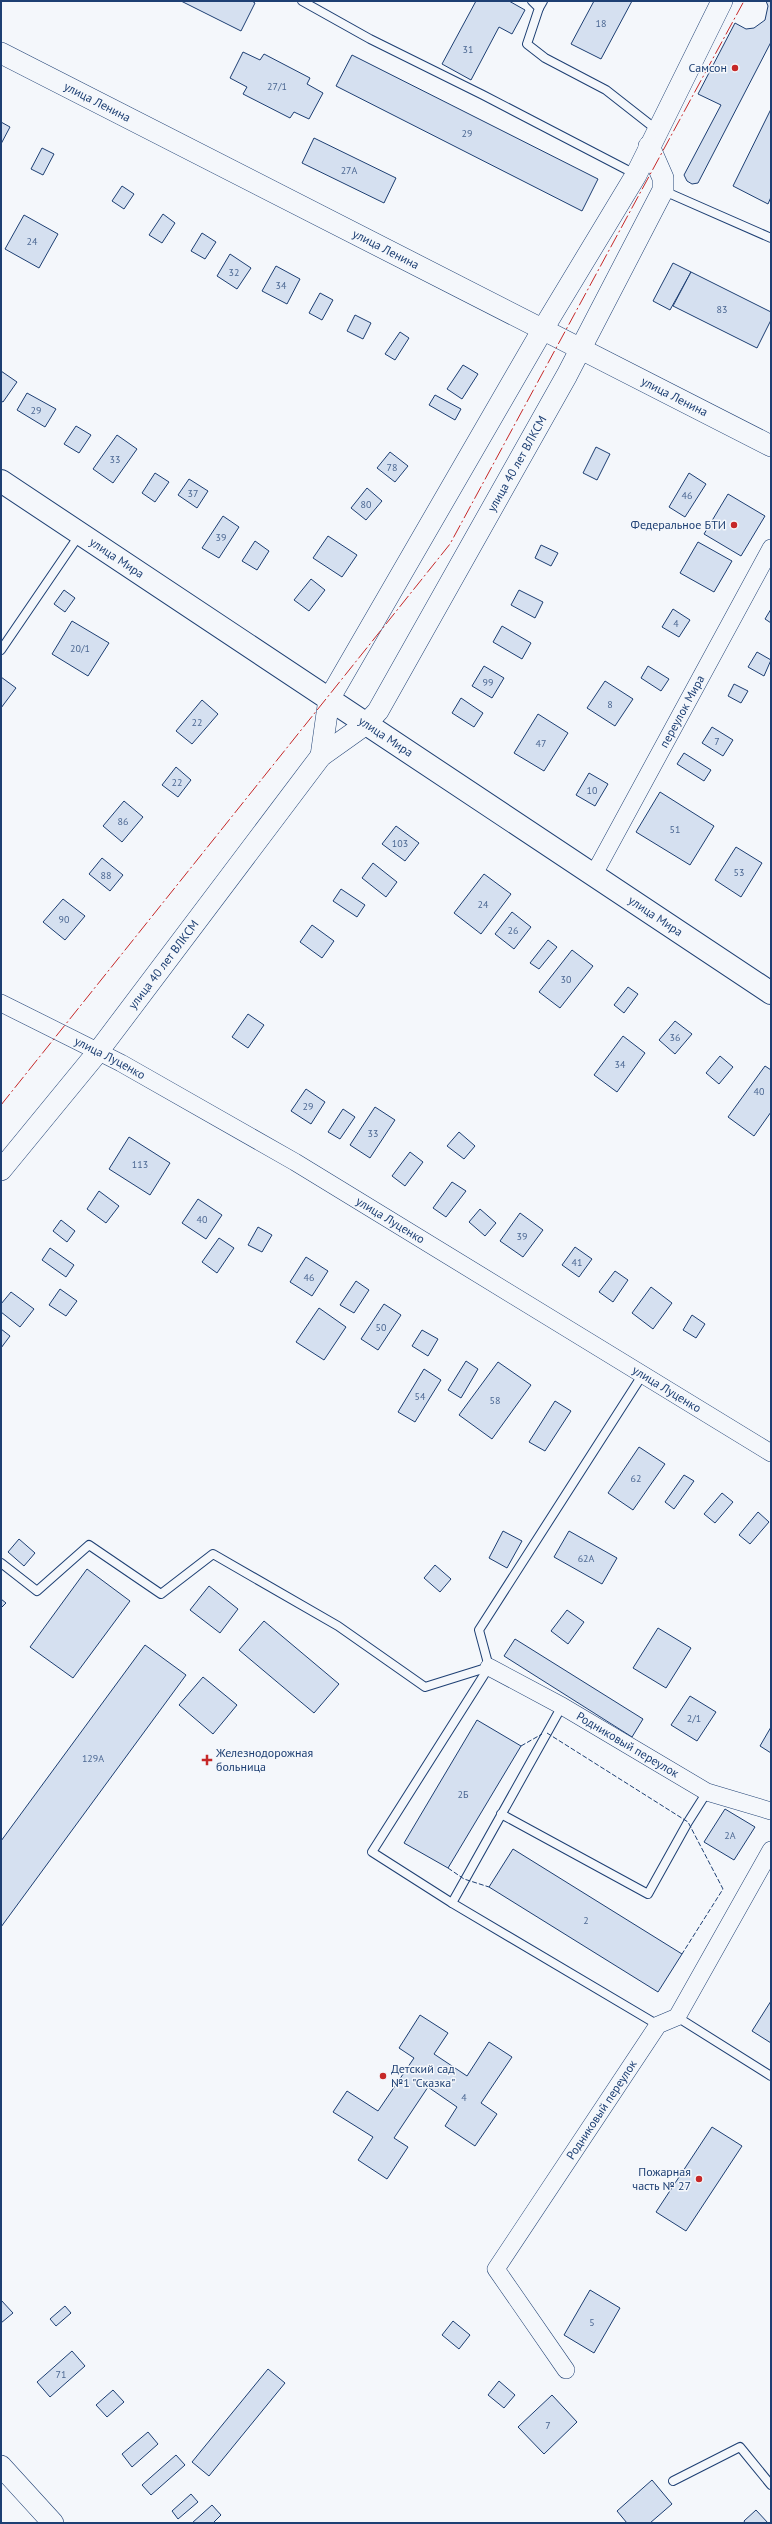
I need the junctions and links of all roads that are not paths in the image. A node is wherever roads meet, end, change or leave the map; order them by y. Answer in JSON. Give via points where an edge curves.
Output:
{"nodes":[{"id":1,"x":302,"y":1,"type":"edge"},
{"id":2,"x":532,"y":1,"type":"edge"},
{"id":3,"x":722,"y":1,"type":"edge"},
{"id":4,"x":317,"y":4,"type":"edge"},
{"id":5,"x":541,"y":4,"type":"edge"},
{"id":6,"x":1,"y":52,"type":"edge"},
{"id":7,"x":653,"y":138,"type":"junction"},
{"id":8,"x":636,"y":175,"type":"junction"},
{"id":9,"x":663,"y":190,"type":"junction"},
{"id":10,"x":771,"y":238,"type":"edge"},
{"id":11,"x":543,"y":329,"type":"junction"},
{"id":12,"x":581,"y":348,"type":"junction"},
{"id":13,"x":771,"y":446,"type":"edge"},
{"id":14,"x":1,"y":482,"type":"edge"},
{"id":15,"x":80,"y":534,"type":"junction"},
{"id":16,"x":771,"y":548,"type":"edge"},
{"id":17,"x":1,"y":650,"type":"edge"},
{"id":18,"x":329,"y":699,"type":"junction"},
{"id":19,"x":366,"y":724,"type":"junction"},
{"id":20,"x":321,"y":756,"type":"junction"},
{"id":21,"x":594,"y":874,"type":"junction"},
{"id":22,"x":771,"y":993,"type":"edge"},
{"id":23,"x":1,"y":1003,"type":"edge"},
{"id":24,"x":97,"y":1053,"type":"junction"},
{"id":25,"x":1,"y":1170,"type":"edge"},
{"id":26,"x":642,"y":1374,"type":"junction"},
{"id":27,"x":771,"y":1453,"type":"edge"},
{"id":28,"x":1,"y":1563,"type":"edge"},
{"id":29,"x":489,"y":1667,"type":"junction"},
{"id":30,"x":562,"y":1706,"type":"junction"},
{"id":31,"x":707,"y":1792,"type":"junction"},
{"id":32,"x":771,"y":1811,"type":"edge"},
{"id":33,"x":501,"y":1814,"type":"junction"},
{"id":34,"x":771,"y":1850,"type":"edge"},
{"id":35,"x":452,"y":1903,"type":"junction"},
{"id":36,"x":677,"y":2017,"type":"junction"},
{"id":37,"x":658,"y":2025,"type":"junction"},
{"id":38,"x":771,"y":2076,"type":"edge"},
{"id":39,"x":566,"y":2370,"type":"dead end"},
{"id":40,"x":1,"y":2466,"type":"edge"},
{"id":41,"x":673,"y":2481,"type":"dead end"},
{"id":42,"x":771,"y":2485,"type":"edge"},
{"id":43,"x":52,"y":2523,"type":"edge"}],
"edges":[{"from":1,"to":4,"type":"lane"},
{"from":2,"to":5,"type":"lane"},
{"from":3,"to":7,"type":"street","name":"улица 40 лет ВЛКСМ"},
{"from":4,"to":8,"type":"lane","via":[[370,40],[483,95]]},
{"from":5,"to":7,"type":"lane","via":[[527,44],[545,58],[606,90]]},
{"from":6,"to":11,"type":"street","name":"улица Ленина"},
{"from":7,"to":8,"type":"street","name":"улица 40 лет ВЛКСМ"},
{"from":7,"to":9,"type":"street","via":[[664,178]]},
{"from":8,"to":11,"type":"street","name":"улица 40 лет ВЛКСМ"},
{"from":9,"to":10,"type":"lane"},
{"from":9,"to":12,"type":"street","name":"улица 40 лет ВЛКСМ"},
{"from":11,"to":12,"type":"street","name":"улица Ленина"},
{"from":11,"to":18,"type":"street","name":"улица 40 лет ВЛКСМ"},
{"from":12,"to":13,"type":"street","name":"улица Ленина"},
{"from":12,"to":19,"type":"street","name":"улица 40 лет ВЛКСМ","via":[[378,711]]},
{"from":14,"to":15,"type":"main road","name":"улица Мира"},
{"from":15,"to":17,"type":"lane"},
{"from":15,"to":18,"type":"main road","name":"улица Мира"},
{"from":16,"to":21,"type":"street","name":"переулок Мира"},
{"from":18,"to":19,"type":"main road","name":"улица Мира"},
{"from":18,"to":20,"type":"street","name":"улица 40 лет ВЛКСМ"},
{"from":19,"to":20,"type":"street","name":"улица 40 лет ВЛКСМ"},
{"from":19,"to":21,"type":"main road","name":"улица Мира"},
{"from":20,"to":24,"type":"street","name":"улица 40 лет ВЛКСМ"},
{"from":21,"to":22,"type":"main road","name":"улица Мира"},
{"from":23,"to":24,"type":"street","name":"улица Луценко"},
{"from":24,"to":25,"type":"street","name":"улица 40 лет ВЛКСМ"},
{"from":24,"to":26,"type":"street","name":"улица Луценко","via":[[121,1063],[295,1162]]},
{"from":26,"to":27,"type":"street","name":"улица Луценко"},
{"from":26,"to":29,"type":"lane","via":[[479,1630]]},
{"from":28,"to":29,"type":"lane","via":[[37,1591],[89,1545],[162,1594],[213,1554],[338,1626],[425,1687]]},
{"from":29,"to":30,"type":"street","name":"Родниковый переулок"},
{"from":29,"to":35,"type":"lane","via":[[372,1852]]},
{"from":30,"to":31,"type":"street","name":"Родниковый переулок"},
{"from":30,"to":33,"type":"lane"},
{"from":31,"to":32,"type":"street","name":"Родниковый переулок"},
{"from":31,"to":33,"type":"lane","via":[[648,1894]]},
{"from":33,"to":35,"type":"lane"},
{"from":34,"to":36,"type":"street"},
{"from":35,"to":37,"type":"lane"},
{"from":36,"to":37,"type":"street"},
{"from":36,"to":38,"type":"lane"},
{"from":37,"to":39,"type":"street","name":"Родниковый переулок","via":[[496,2269]]},
{"from":40,"to":43,"type":"street"},
{"from":41,"to":42,"type":"lane","via":[[740,2447]]}]}
